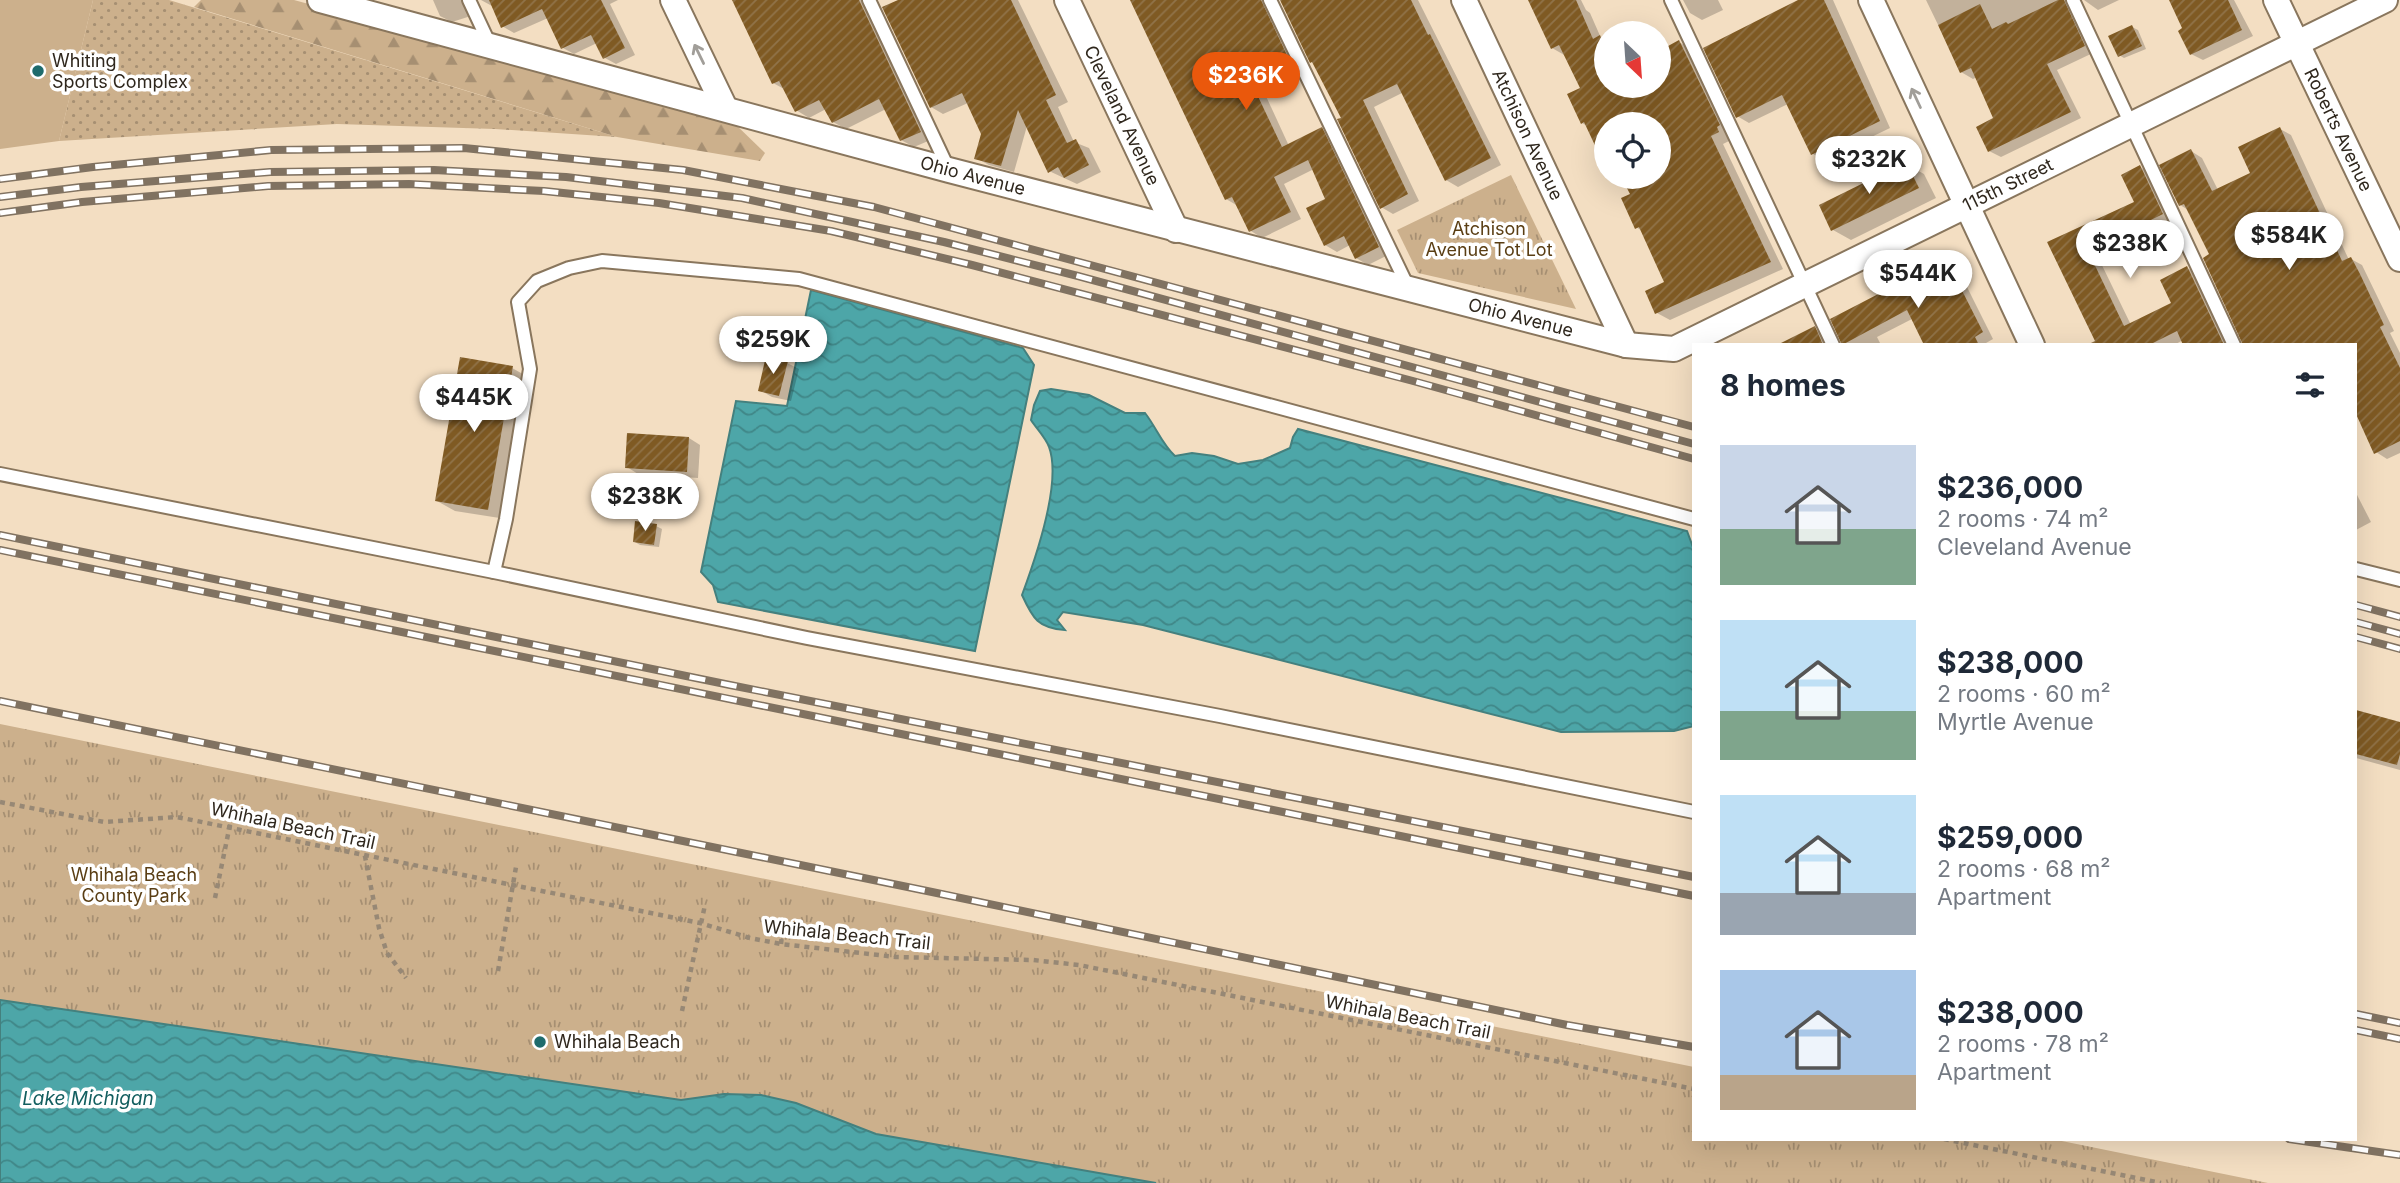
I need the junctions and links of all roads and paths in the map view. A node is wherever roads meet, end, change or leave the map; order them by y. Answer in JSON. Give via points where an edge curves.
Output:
{"nodes":[{"id":1,"x":320,"y":0,"type":"edge"},
{"id":2,"x":469,"y":0,"type":"edge"},
{"id":3,"x":673,"y":0,"type":"edge"},
{"id":4,"x":869,"y":0,"type":"edge"},
{"id":5,"x":1067,"y":0,"type":"edge"},
{"id":6,"x":1270,"y":0,"type":"edge"},
{"id":7,"x":1464,"y":0,"type":"edge"},
{"id":8,"x":1671,"y":0,"type":"edge"},
{"id":9,"x":1871,"y":0,"type":"edge"},
{"id":10,"x":2073,"y":0,"type":"edge"},
{"id":11,"x":2276,"y":0,"type":"edge"},
{"id":12,"x":2385,"y":0,"type":"edge"},
{"id":13,"x":2296,"y":43,"type":"junction"},
{"id":14,"x":491,"y":47,"type":"junction"},
{"id":15,"x":725,"y":108,"type":"junction"},
{"id":16,"x":2131,"y":123,"type":"junction"},
{"id":17,"x":949,"y":170,"type":"junction"},
{"id":18,"x":1966,"y":204,"type":"junction"},
{"id":19,"x":1176,"y":230,"type":"junction"},
{"id":20,"x":2400,"y":259,"type":"edge"},
{"id":21,"x":1805,"y":284,"type":"junction"},
{"id":22,"x":1409,"y":289,"type":"junction"},
{"id":23,"x":1832,"y":343,"type":"edge"},
{"id":24,"x":2031,"y":343,"type":"edge"},
{"id":25,"x":2233,"y":343,"type":"edge"},
{"id":26,"x":1626,"y":345,"type":"junction"},
{"id":27,"x":0,"y":474,"type":"edge"},
{"id":28,"x":1692,"y":518,"type":"edge"},
{"id":29,"x":2357,"y":569,"type":"edge"},
{"id":30,"x":494,"y":572,"type":"junction"},
{"id":31,"x":2400,"y":580,"type":"edge"},
{"id":32,"x":0,"y":802,"type":"edge"},
{"id":33,"x":233,"y":810,"type":"dead end"},
{"id":34,"x":1692,"y":812,"type":"edge"},
{"id":35,"x":230,"y":827,"type":"junction"},
{"id":36,"x":361,"y":836,"type":"dead end"},
{"id":37,"x":364,"y":855,"type":"junction"},
{"id":38,"x":516,"y":867,"type":"dead end"},
{"id":39,"x":512,"y":885,"type":"junction"},
{"id":40,"x":215,"y":898,"type":"dead end"},
{"id":41,"x":705,"y":905,"type":"dead end"},
{"id":42,"x":700,"y":923,"type":"junction"},
{"id":43,"x":782,"y":935,"type":"dead end"},
{"id":44,"x":781,"y":944,"type":"junction"},
{"id":45,"x":498,"y":971,"type":"dead end"},
{"id":46,"x":406,"y":978,"type":"dead end"},
{"id":47,"x":681,"y":1011,"type":"dead end"},
{"id":48,"x":1692,"y":1089,"type":"edge"},
{"id":49,"x":1954,"y":1141,"type":"edge"},
{"id":50,"x":2161,"y":1183,"type":"edge"}],
"edges":[{"from":1,"to":14,"type":"street","name":"Ohio Avenue"},
{"from":2,"to":14,"type":"lane"},
{"from":15,"to":3,"type":"street","one_way":true},
{"from":4,"to":17,"type":"lane"},
{"from":5,"to":19,"type":"street","name":"Cleveland Avenue"},
{"from":6,"to":22,"type":"lane"},
{"from":7,"to":26,"type":"street","name":"Atchison Avenue"},
{"from":8,"to":21,"type":"lane"},
{"from":18,"to":9,"type":"street","one_way":true},
{"from":10,"to":16,"type":"lane"},
{"from":11,"to":13,"type":"street","name":"Roberts Avenue"},
{"from":12,"to":13,"type":"street","name":"115th Street"},
{"from":13,"to":16,"type":"street","name":"115th Street"},
{"from":13,"to":20,"type":"street","name":"Roberts Avenue"},
{"from":14,"to":15,"type":"street","name":"Ohio Avenue"},
{"from":15,"to":17,"type":"street","name":"Ohio Avenue"},
{"from":16,"to":18,"type":"street","name":"115th Street"},
{"from":16,"to":25,"type":"lane"},
{"from":17,"to":19,"type":"street","name":"Ohio Avenue"},
{"from":18,"to":21,"type":"street","name":"115th Street"},
{"from":18,"to":24,"type":"street"},
{"from":19,"to":22,"type":"street","name":"Ohio Avenue"},
{"from":21,"to":23,"type":"lane"},
{"from":21,"to":26,"type":"street","name":"115th Street","via":[[1674,349]]},
{"from":22,"to":26,"type":"street","name":"Ohio Avenue"},
{"from":27,"to":30,"type":"lane"},
{"from":28,"to":30,"type":"lane","via":[[799,279],[601,261],[537,281],[518,302],[530,369]]},
{"from":29,"to":31,"type":"lane"},
{"from":30,"to":34,"type":"lane"},
{"from":32,"to":35,"type":"path","name":"Whihala Beach Trail","via":[[104,822],[177,817]]},
{"from":33,"to":35,"type":"path"},
{"from":35,"to":37,"type":"path","name":"Whihala Beach Trail"},
{"from":35,"to":40,"type":"path"},
{"from":36,"to":37,"type":"path"},
{"from":37,"to":39,"type":"path","name":"Whihala Beach Trail"},
{"from":37,"to":46,"type":"path","via":[[387,953]]},
{"from":38,"to":39,"type":"path"},
{"from":39,"to":42,"type":"path","name":"Whihala Beach Trail"},
{"from":39,"to":45,"type":"path"},
{"from":41,"to":42,"type":"path"},
{"from":42,"to":44,"type":"path","name":"Whihala Beach Trail"},
{"from":42,"to":47,"type":"path"},
{"from":43,"to":44,"type":"path"},
{"from":44,"to":48,"type":"path","name":"Whihala Beach Trail","via":[[896,957],[1079,965]]},
{"from":49,"to":50,"type":"path"}]}
